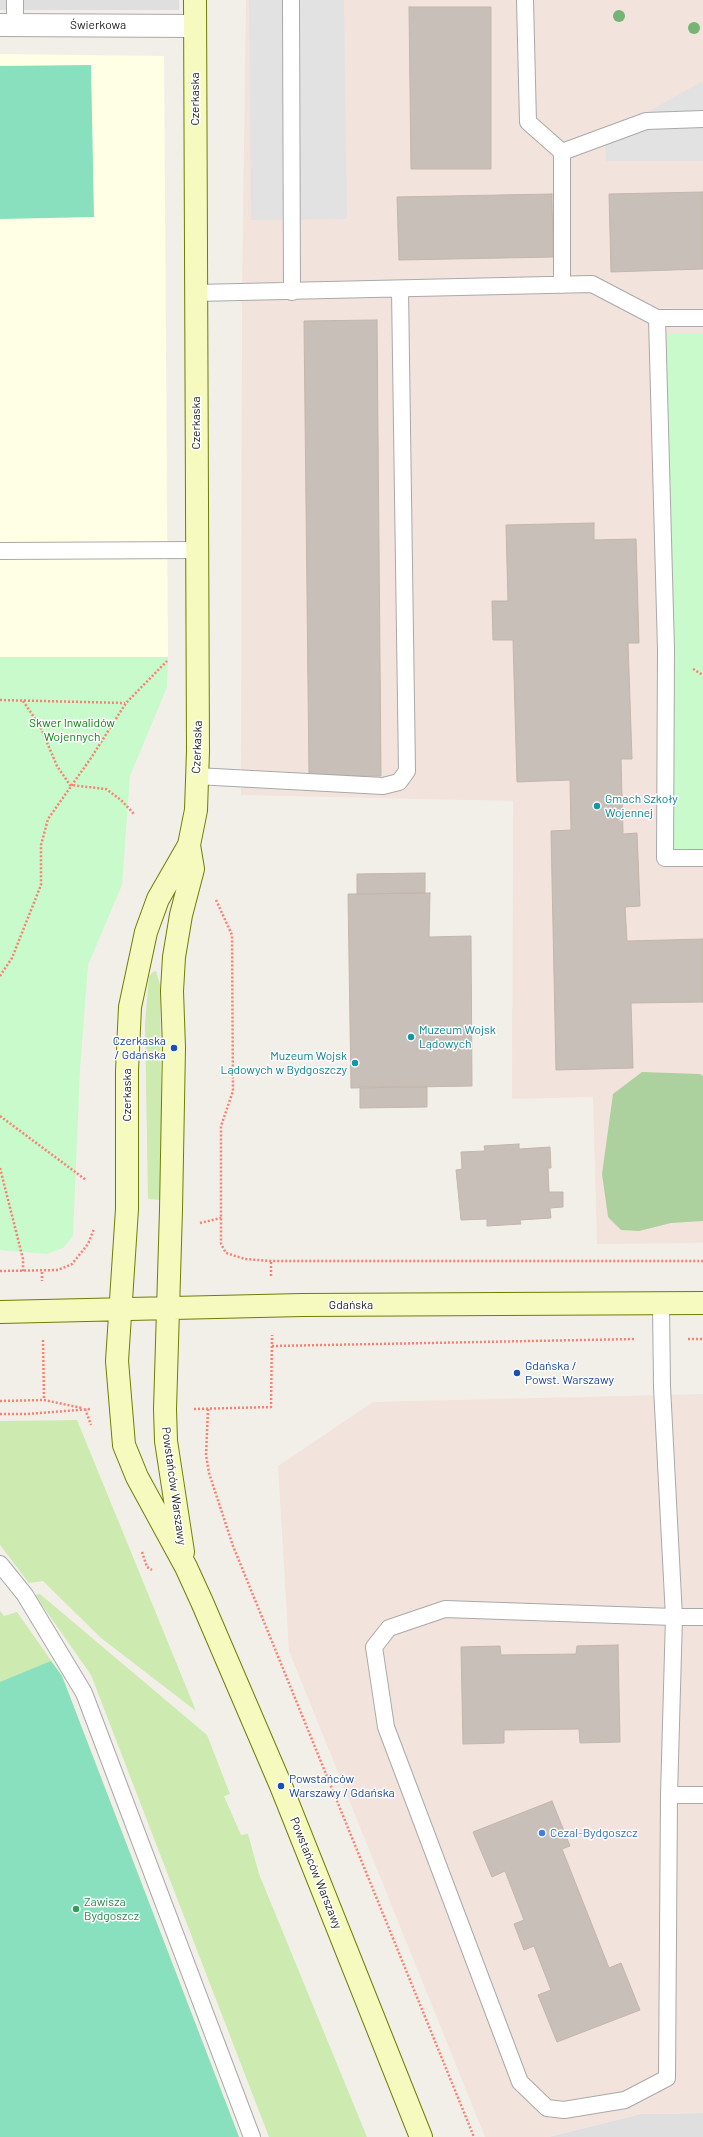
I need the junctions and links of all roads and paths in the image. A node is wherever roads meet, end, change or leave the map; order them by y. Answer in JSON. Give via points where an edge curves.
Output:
{"nodes":[{"id":1,"x":15,"y":0,"type":"edge"},
{"id":2,"x":195,"y":0,"type":"edge"},
{"id":3,"x":290,"y":0,"type":"edge"},
{"id":4,"x":525,"y":0,"type":"edge"},
{"id":5,"x":8,"y":25,"type":"edge"},
{"id":6,"x":195,"y":26,"type":"junction"},
{"id":7,"x":703,"y":119,"type":"edge"},
{"id":8,"x":562,"y":152,"type":"junction"},
{"id":9,"x":562,"y":284,"type":"junction"},
{"id":10,"x":400,"y":288,"type":"junction"},
{"id":11,"x":292,"y":292,"type":"junction"},
{"id":12,"x":196,"y":293,"type":"junction"},
{"id":13,"x":657,"y":318,"type":"junction"},
{"id":14,"x":703,"y":318,"type":"edge"},
{"id":15,"x":197,"y":550,"type":"junction"},
{"id":16,"x":0,"y":551,"type":"edge"},
{"id":17,"x":170,"y":658,"type":"dead end"},
{"id":18,"x":0,"y":700,"type":"edge"},
{"id":19,"x":23,"y":701,"type":"junction"},
{"id":20,"x":126,"y":703,"type":"junction"},
{"id":21,"x":196,"y":776,"type":"junction"},
{"id":22,"x":70,"y":784,"type":"junction"},
{"id":23,"x":134,"y":814,"type":"dead end"},
{"id":24,"x":189,"y":845,"type":"junction"},
{"id":25,"x":703,"y":858,"type":"edge"},
{"id":26,"x":194,"y":869,"type":"junction"},
{"id":27,"x":0,"y":976,"type":"edge"},
{"id":28,"x":0,"y":1116,"type":"edge"},
{"id":29,"x":0,"y":1168,"type":"edge"},
{"id":30,"x":86,"y":1180,"type":"dead end"},
{"id":31,"x":94,"y":1230,"type":"dead end"},
{"id":32,"x":271,"y":1261,"type":"junction"},
{"id":33,"x":703,"y":1261,"type":"edge"},
{"id":34,"x":0,"y":1271,"type":"edge"},
{"id":35,"x":24,"y":1271,"type":"junction"},
{"id":36,"x":271,"y":1278,"type":"dead end"},
{"id":37,"x":703,"y":1303,"type":"edge"},
{"id":38,"x":660,"y":1304,"type":"junction"},
{"id":39,"x":168,"y":1309,"type":"junction"},
{"id":40,"x":119,"y":1310,"type":"junction"},
{"id":41,"x":0,"y":1312,"type":"edge"},
{"id":42,"x":272,"y":1335,"type":"dead end"},
{"id":43,"x":660,"y":1339,"type":"junction"},
{"id":44,"x":703,"y":1339,"type":"edge"},
{"id":45,"x":272,"y":1346,"type":"junction"},
{"id":46,"x":0,"y":1400,"type":"edge"},
{"id":47,"x":192,"y":1409,"type":"dead end"},
{"id":48,"x":208,"y":1409,"type":"junction"},
{"id":49,"x":0,"y":1414,"type":"edge"},
{"id":50,"x":0,"y":1564,"type":"edge"},
{"id":51,"x":186,"y":1567,"type":"junction"},
{"id":52,"x":674,"y":1617,"type":"junction"},
{"id":53,"x":703,"y":1617,"type":"edge"},
{"id":54,"x":669,"y":1795,"type":"junction"},
{"id":55,"x":703,"y":1795,"type":"edge"},
{"id":56,"x":252,"y":2137,"type":"edge"},
{"id":57,"x":421,"y":2137,"type":"edge"},
{"id":58,"x":474,"y":2137,"type":"edge"}],
"edges":[{"from":1,"to":5,"type":"lane"},
{"from":2,"to":6,"type":"street","name":"Czerkaska"},
{"from":3,"to":11,"type":"lane"},
{"from":4,"to":8,"type":"lane","via":[[528,122]]},
{"from":5,"to":6,"type":"street","name":"Świerkowa"},
{"from":6,"to":12,"type":"street","name":"Czerkaska"},
{"from":7,"to":8,"type":"lane","via":[[646,121]]},
{"from":8,"to":9,"type":"lane"},
{"from":9,"to":10,"type":"lane"},
{"from":9,"to":13,"type":"lane","via":[[592,284]]},
{"from":10,"to":11,"type":"lane"},
{"from":10,"to":21,"type":"lane","via":[[407,771],[399,782],[383,786]]},
{"from":11,"to":12,"type":"lane"},
{"from":12,"to":15,"type":"street","name":"Czerkaska"},
{"from":13,"to":14,"type":"lane"},
{"from":13,"to":25,"type":"lane","via":[[666,650],[665,858]]},
{"from":15,"to":16,"type":"lane"},
{"from":15,"to":21,"type":"street","name":"Czerkaska"},
{"from":17,"to":20,"type":"path"},
{"from":18,"to":19,"type":"path"},
{"from":19,"to":20,"type":"path"},
{"from":19,"to":22,"type":"path","via":[[40,726],[57,766]]},
{"from":20,"to":22,"type":"path","via":[[91,758]]},
{"from":21,"to":24,"type":"street","name":"Czerkaska","via":[[196,810]]},
{"from":22,"to":23,"type":"path","via":[[106,789]]},
{"from":22,"to":27,"type":"path","via":[[48,818],[41,845],[40,885],[12,958]]},
{"from":24,"to":26,"type":"street","name":"Czerkaska"},
{"from":24,"to":40,"type":"street","name":"Czerkaska","via":[[158,899],[146,932],[130,1007],[127,1071],[128,1209]]},
{"from":26,"to":32,"type":"path","via":[[212,891],[232,935],[233,1091],[221,1126],[221,1244],[226,1253],[232,1256]]},
{"from":26,"to":39,"type":"street","name":"Czerkaska","via":[[181,915],[174,957]]},
{"from":28,"to":30,"type":"path"},
{"from":29,"to":35,"type":"path"},
{"from":31,"to":35,"type":"path","via":[[88,1244],[72,1264],[58,1270]]},
{"from":32,"to":33,"type":"path"},
{"from":32,"to":36,"type":"path"},
{"from":34,"to":35,"type":"path"},
{"from":37,"to":38,"type":"street","name":"Gdańska"},
{"from":38,"to":39,"type":"street","name":"Gdańska","via":[[302,1305]]},
{"from":38,"to":43,"type":"lane"},
{"from":39,"to":40,"type":"street","name":"Gdańska"},
{"from":39,"to":51,"type":"street","name":"Powstańców Warszawy","via":[[166,1440]]},
{"from":40,"to":41,"type":"street","name":"Gdańska"},
{"from":40,"to":51,"type":"street","name":"Powstańców Warszawy","via":[[118,1377],[124,1445],[137,1477]]},
{"from":42,"to":45,"type":"path"},
{"from":43,"to":44,"type":"path"},
{"from":43,"to":45,"type":"path"},
{"from":43,"to":52,"type":"lane"},
{"from":45,"to":48,"type":"path","via":[[271,1407]]},
{"from":46,"to":49,"type":"path","via":[[44,1400],[85,1409]]},
{"from":47,"to":48,"type":"path"},
{"from":48,"to":58,"type":"path","via":[[206,1455],[209,1473],[233,1546]]},
{"from":50,"to":56,"type":"lane","via":[[25,1595],[84,1693]]},
{"from":51,"to":57,"type":"street","name":"Powstańców Warszawy","via":[[281,1786]]},
{"from":52,"to":53,"type":"lane"},
{"from":52,"to":54,"type":"lane"},
{"from":52,"to":54,"type":"lane","via":[[445,1609],[389,1628],[374,1647],[386,1727],[520,2082],[547,2108],[564,2110],[625,2100],[666,2078]]},
{"from":54,"to":55,"type":"lane"}]}
